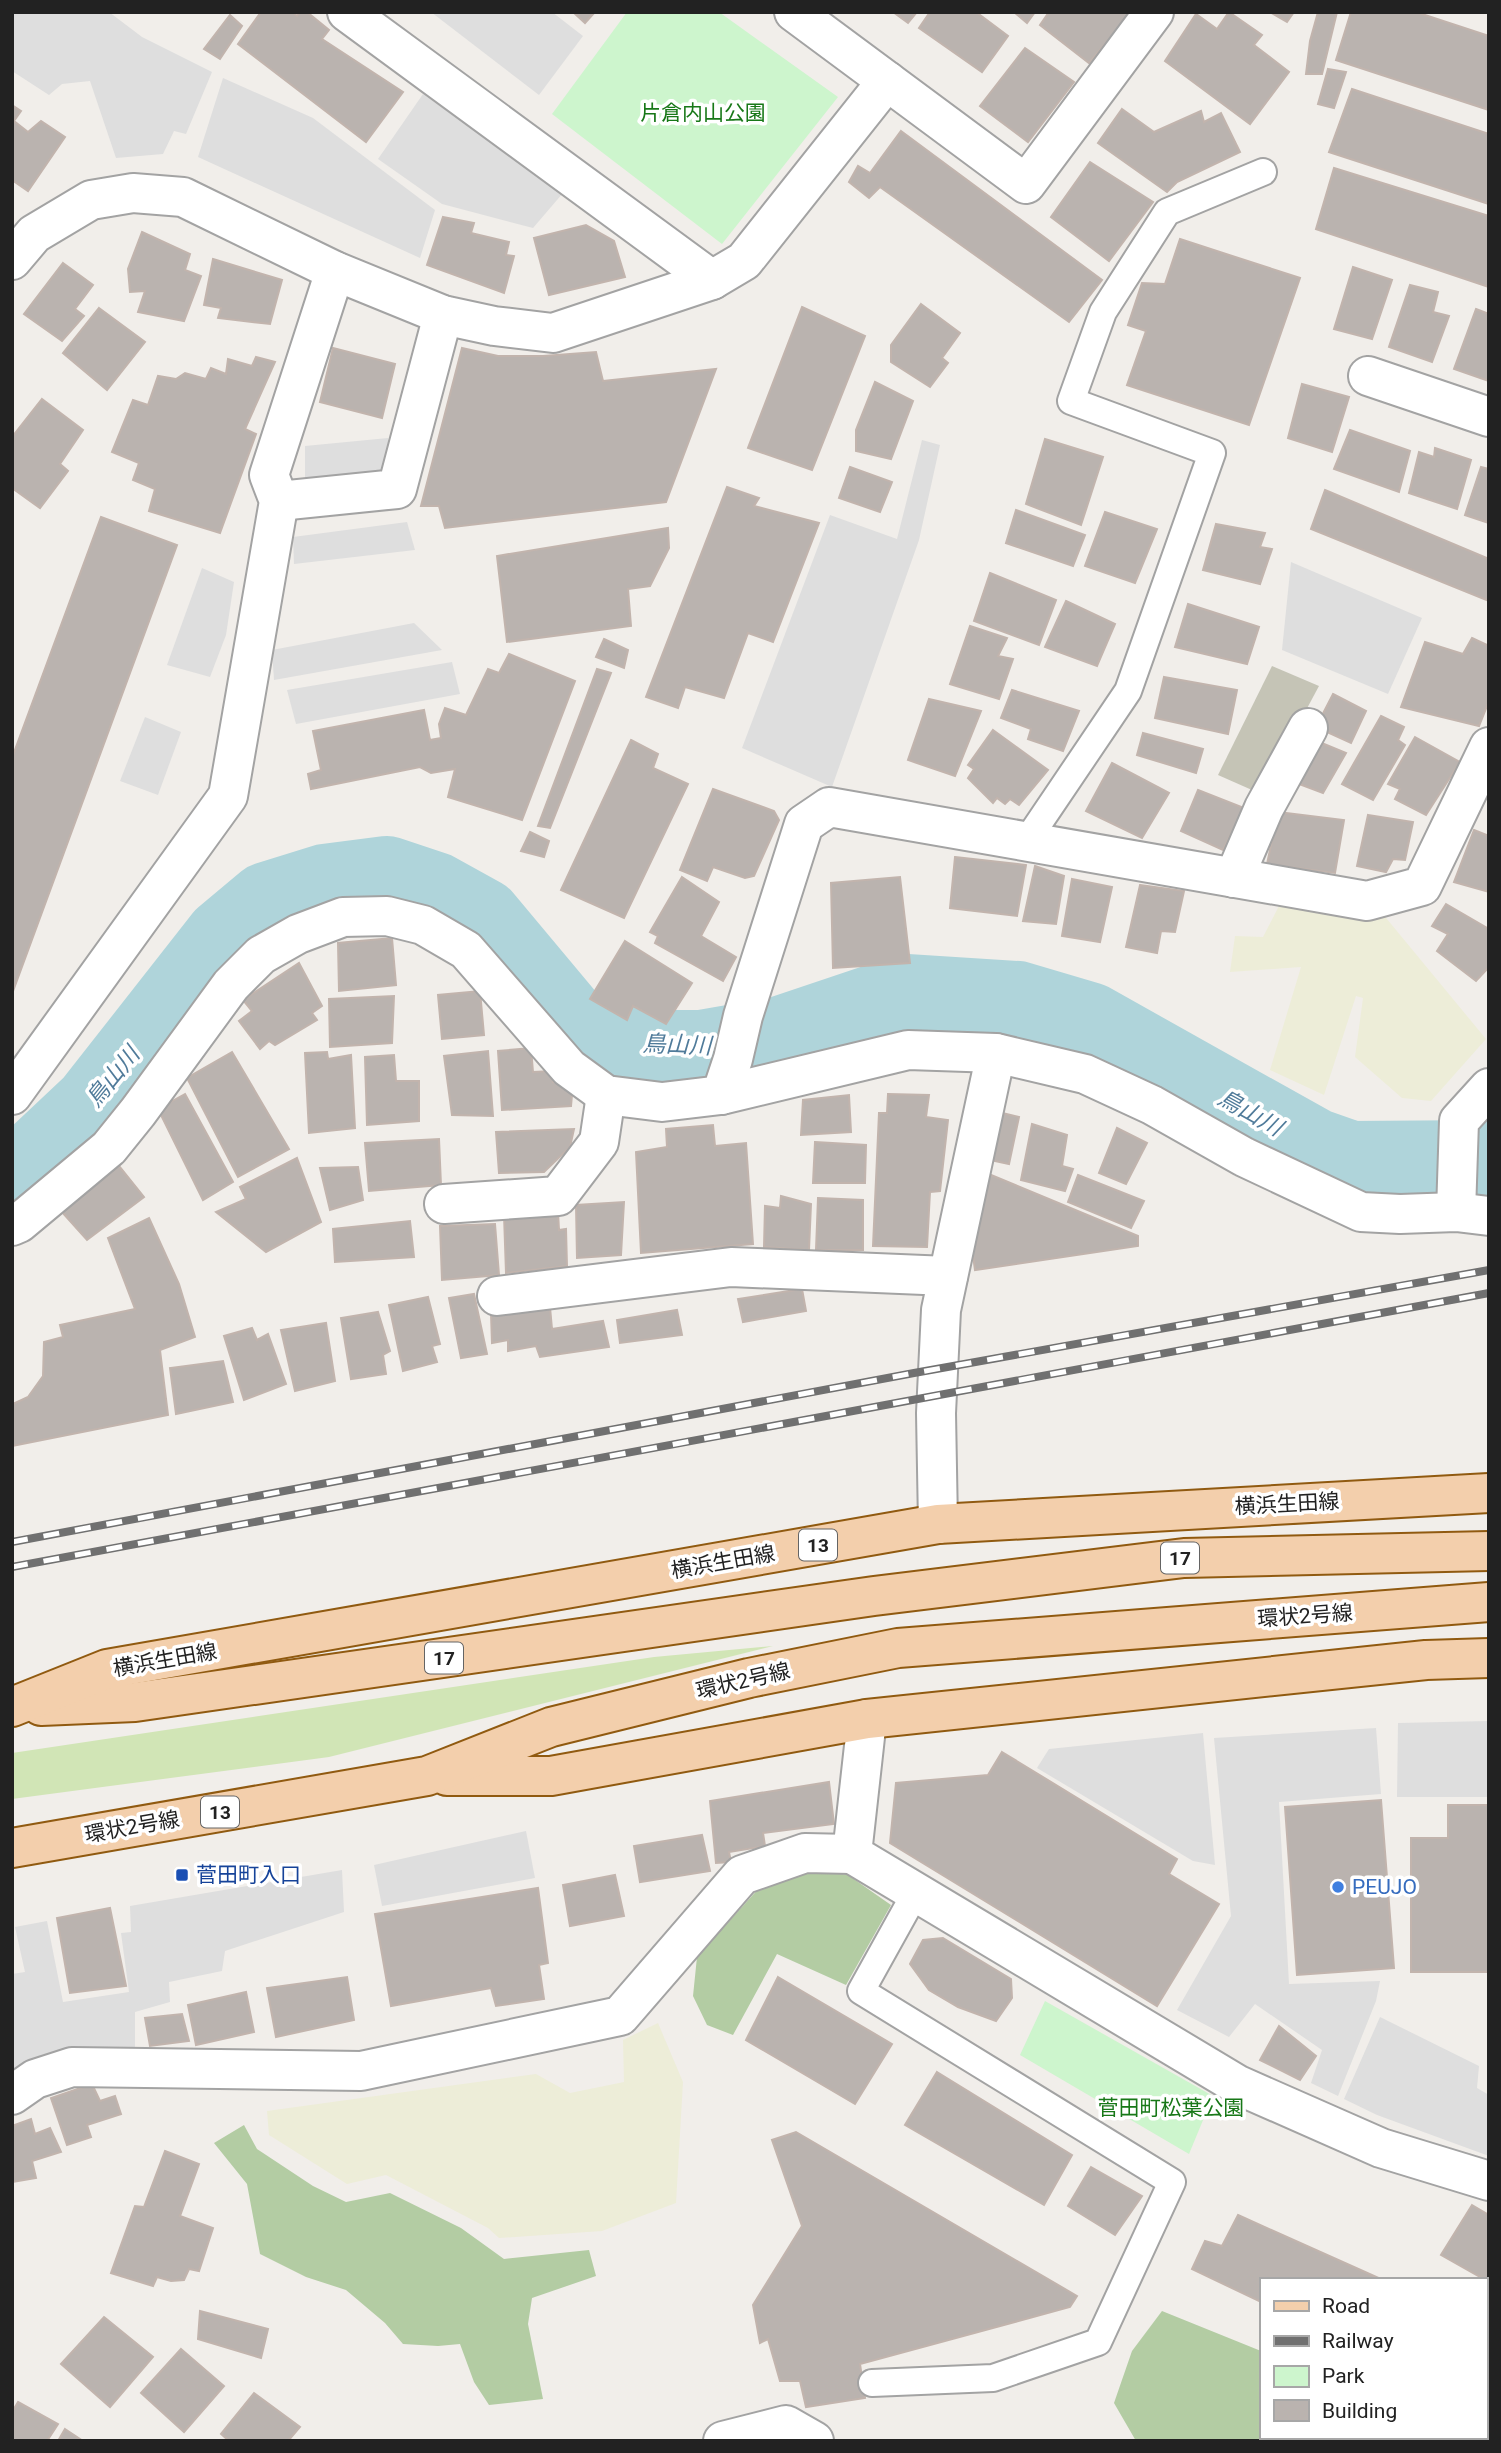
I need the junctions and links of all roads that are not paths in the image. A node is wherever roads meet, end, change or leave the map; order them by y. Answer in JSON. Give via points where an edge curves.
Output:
{"nodes":[{"id":1,"x":347,"y":12,"type":"edge"},
{"id":2,"x":794,"y":12,"type":"edge"},
{"id":3,"x":1154,"y":12,"type":"edge"},
{"id":4,"x":887,"y":81,"type":"junction"},
{"id":5,"x":1263,"y":172,"type":"dead end"},
{"id":6,"x":12,"y":260,"type":"edge"},
{"id":7,"x":335,"y":271,"type":"junction"},
{"id":8,"x":712,"y":280,"type":"junction"},
{"id":9,"x":443,"y":315,"type":"junction"},
{"id":10,"x":1368,"y":376,"type":"dead end"},
{"id":11,"x":1489,"y":417,"type":"edge"},
{"id":12,"x":279,"y":501,"type":"junction"},
{"id":13,"x":1308,"y":728,"type":"dead end"},
{"id":14,"x":1489,"y":747,"type":"edge"},
{"id":15,"x":1026,"y":842,"type":"junction"},
{"id":16,"x":1234,"y":878,"type":"junction"},
{"id":17,"x":996,"y":1053,"type":"junction"},
{"id":18,"x":1489,"y":1088,"type":"edge"},
{"id":19,"x":12,"y":1095,"type":"edge"},
{"id":20,"x":606,"y":1095,"type":"junction"},
{"id":21,"x":721,"y":1096,"type":"junction"},
{"id":22,"x":444,"y":1204,"type":"dead end"},
{"id":23,"x":1472,"y":1214,"type":"edge"},
{"id":24,"x":12,"y":1226,"type":"edge"},
{"id":25,"x":948,"y":1276,"type":"junction"},
{"id":26,"x":497,"y":1296,"type":"dead end"},
{"id":27,"x":1489,"y":1493,"type":"edge"},
{"id":28,"x":938,"y":1524,"type":"junction"},
{"id":29,"x":1489,"y":1551,"type":"edge"},
{"id":30,"x":1489,"y":1602,"type":"edge"},
{"id":31,"x":1489,"y":1658,"type":"edge"},
{"id":32,"x":12,"y":1707,"type":"edge"},
{"id":33,"x":867,"y":1719,"type":"junction"},
{"id":34,"x":427,"y":1776,"type":"junction"},
{"id":35,"x":12,"y":1848,"type":"edge"},
{"id":36,"x":852,"y":1854,"type":"junction"},
{"id":37,"x":916,"y":1892,"type":"junction"},
{"id":38,"x":12,"y":2095,"type":"edge"},
{"id":39,"x":1489,"y":2181,"type":"edge"},
{"id":40,"x":872,"y":2383,"type":"dead end"},
{"id":41,"x":723,"y":2441,"type":"edge"},
{"id":42,"x":814,"y":2441,"type":"edge"}],
"edges":[{"from":1,"to":8,"type":"street"},
{"from":2,"to":4,"type":"street"},
{"from":3,"to":4,"type":"street","via":[[1026,184]]},
{"from":4,"to":8,"type":"street","via":[[744,261]]},
{"from":5,"to":15,"type":"lane","via":[[1167,212],[1103,312],[1071,401],[1212,453],[1128,691]]},
{"from":6,"to":7,"type":"street","via":[[34,234],[91,200],[134,193],[183,197]]},
{"from":7,"to":9,"type":"street"},
{"from":7,"to":12,"type":"street","via":[[269,475]]},
{"from":8,"to":9,"type":"street","via":[[553,332]]},
{"from":9,"to":12,"type":"street","via":[[397,489]]},
{"from":10,"to":11,"type":"street"},
{"from":12,"to":19,"type":"street","via":[[228,796]]},
{"from":13,"to":16,"type":"street"},
{"from":14,"to":16,"type":"street","via":[[1422,887],[1367,901]]},
{"from":15,"to":16,"type":"street"},
{"from":15,"to":21,"type":"street","via":[[829,807],[804,824]]},
{"from":17,"to":21,"type":"street","via":[[908,1050]]},
{"from":17,"to":23,"type":"street","via":[[1085,1074],[1360,1212]]},
{"from":17,"to":25,"type":"street"},
{"from":18,"to":23,"type":"street","via":[[1459,1121]]},
{"from":20,"to":21,"type":"street","via":[[662,1102]]},
{"from":20,"to":22,"type":"street","via":[[599,1142],[558,1196]]},
{"from":20,"to":24,"type":"street","via":[[569,1068],[466,950],[423,925],[387,916],[343,917],[261,955],[231,985],[109,1148]]},
{"from":25,"to":26,"type":"street","via":[[731,1267]]},
{"from":25,"to":28,"type":"street","via":[[941,1310],[937,1387]]},
{"from":27,"to":28,"type":"main road","name":"横浜生田線","number":"13"},
{"from":28,"to":32,"type":"main road","name":"横浜生田線","number":"13","via":[[107,1669]]},
{"from":29,"to":32,"type":"main road","number":"17","via":[[1184,1558],[874,1596],[135,1702]]},
{"from":30,"to":34,"type":"main road","name":"環状2号線","via":[[898,1648],[749,1678],[551,1727]]},
{"from":31,"to":33,"type":"main road","number":"13","via":[[1426,1660]]},
{"from":33,"to":34,"type":"main road","number":"13","via":[[551,1776]]},
{"from":33,"to":36,"type":"street"},
{"from":34,"to":35,"type":"main road","name":"環状2号線","number":"13"},
{"from":36,"to":37,"type":"street"},
{"from":36,"to":38,"type":"street","via":[[804,1853],[742,1875],[620,2016],[360,2071],[72,2067],[35,2079]]},
{"from":37,"to":39,"type":"street","via":[[1238,2085],[1381,2148]]},
{"from":37,"to":40,"type":"lane","via":[[860,1991],[1172,2182],[1098,2342],[993,2378]]},
{"from":41,"to":42,"type":"street","via":[[786,2426]]}]}
